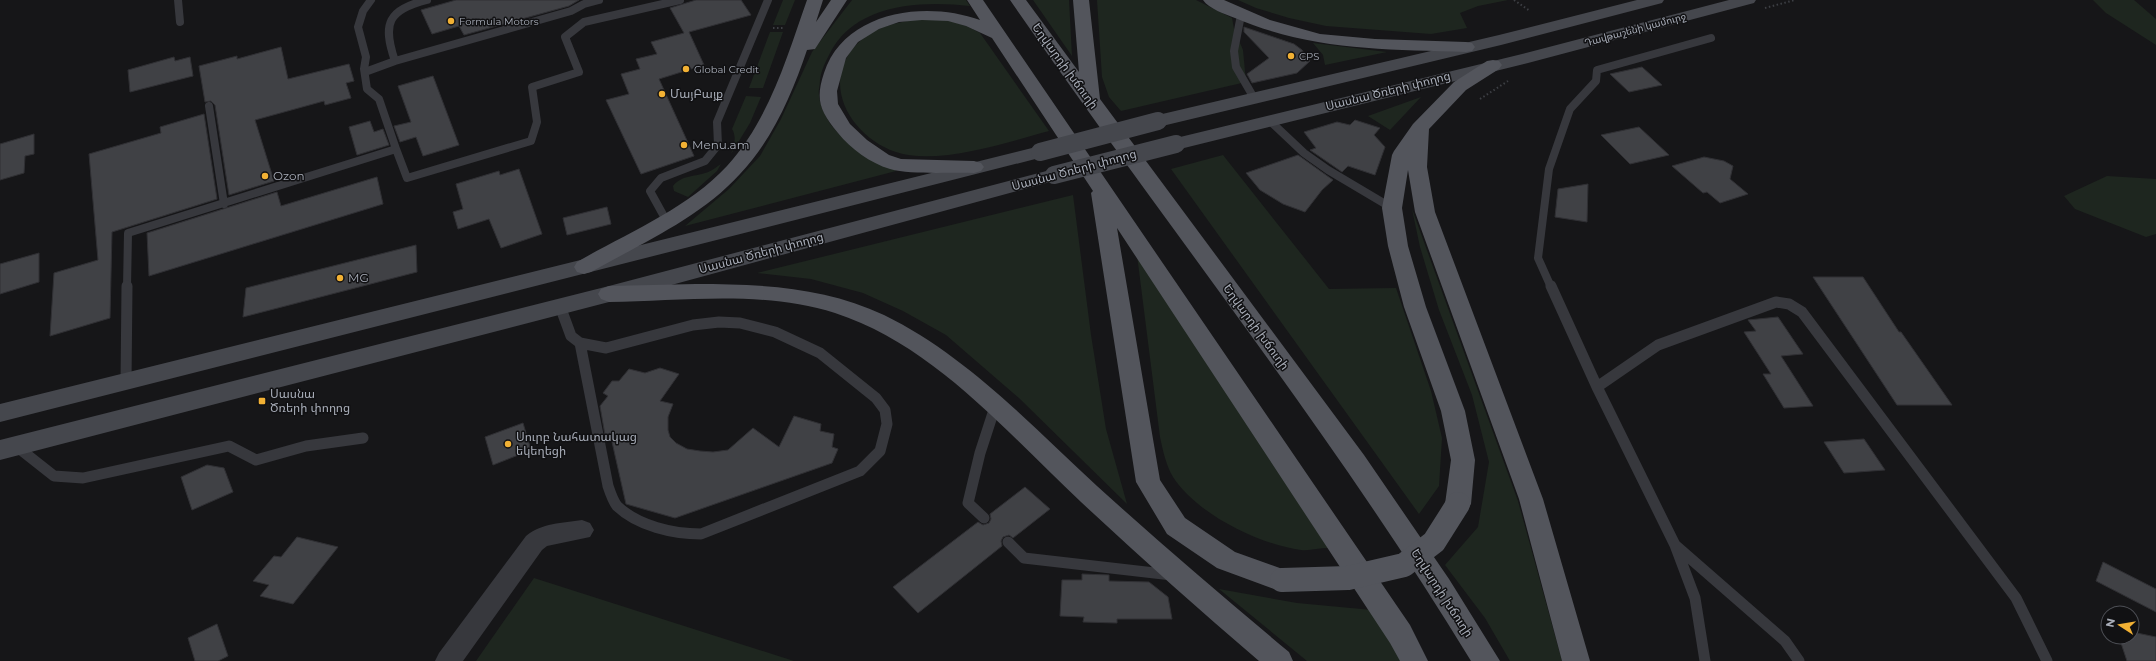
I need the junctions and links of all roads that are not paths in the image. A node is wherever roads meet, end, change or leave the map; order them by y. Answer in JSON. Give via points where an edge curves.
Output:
{"nodes":[{"id":1,"x":178,"y":0,"type":"edge"},
{"id":2,"x":371,"y":0,"type":"edge"},
{"id":3,"x":427,"y":0,"type":"edge"},
{"id":4,"x":599,"y":0,"type":"edge"},
{"id":5,"x":680,"y":0,"type":"edge"},
{"id":6,"x":768,"y":0,"type":"edge"},
{"id":7,"x":815,"y":0,"type":"edge"},
{"id":8,"x":839,"y":0,"type":"edge"},
{"id":9,"x":975,"y":0,"type":"edge"},
{"id":10,"x":1018,"y":0,"type":"edge"},
{"id":11,"x":1081,"y":0,"type":"edge"},
{"id":12,"x":1211,"y":0,"type":"edge"},
{"id":13,"x":1656,"y":0,"type":"edge"},
{"id":14,"x":1748,"y":0,"type":"edge"},
{"id":15,"x":583,"y":2,"type":"edge"},
{"id":16,"x":1241,"y":15,"type":"junction"},
{"id":17,"x":180,"y":22,"type":"dead end"},
{"id":18,"x":1711,"y":38,"type":"dead end"},
{"id":19,"x":1002,"y":40,"type":"junction"},
{"id":20,"x":1500,"y":40,"type":"joint"},
{"id":21,"x":1466,"y":48,"type":"junction"},
{"id":22,"x":1522,"y":59,"type":"joint"},
{"id":23,"x":395,"y":61,"type":"junction"},
{"id":24,"x":1493,"y":65,"type":"junction"},
{"id":25,"x":365,"y":72,"type":"junction"},
{"id":26,"x":790,"y":75,"type":"junction"},
{"id":27,"x":1254,"y":98,"type":"junction"},
{"id":28,"x":1091,"y":101,"type":"junction"},
{"id":29,"x":209,"y":106,"type":"dead end"},
{"id":30,"x":1270,"y":121,"type":"junction"},
{"id":31,"x":1420,"y":128,"type":"junction"},
{"id":32,"x":396,"y":149,"type":"junction"},
{"id":33,"x":974,"y":167,"type":"junction"},
{"id":34,"x":1099,"y":184,"type":"junction"},
{"id":35,"x":224,"y":204,"type":"junction"},
{"id":36,"x":1392,"y":208,"type":"junction"},
{"id":37,"x":666,"y":220,"type":"junction"},
{"id":38,"x":584,"y":267,"type":"junction"},
{"id":39,"x":609,"y":294,"type":"junction"},
{"id":40,"x":560,"y":306,"type":"junction"},
{"id":41,"x":580,"y":342,"type":"junction"},
{"id":42,"x":126,"y":382,"type":"junction"},
{"id":43,"x":1597,"y":387,"type":"junction"},
{"id":44,"x":995,"y":407,"type":"junction"},
{"id":45,"x":0,"y":413,"type":"edge"},
{"id":46,"x":363,"y":438,"type":"dead end"},
{"id":47,"x":8,"y":448,"type":"edge"},
{"id":48,"x":984,"y":518,"type":"dead end"},
{"id":49,"x":582,"y":530,"type":"dead end"},
{"id":50,"x":1008,"y":542,"type":"dead end"},
{"id":51,"x":1675,"y":545,"type":"junction"},
{"id":52,"x":1177,"y":575,"type":"junction"},
{"id":53,"x":448,"y":661,"type":"edge"},
{"id":54,"x":1279,"y":661,"type":"edge"},
{"id":55,"x":1414,"y":661,"type":"edge"},
{"id":56,"x":1486,"y":661,"type":"edge"},
{"id":57,"x":1576,"y":661,"type":"edge"},
{"id":58,"x":1705,"y":661,"type":"edge"},
{"id":59,"x":1799,"y":661,"type":"edge"},
{"id":60,"x":2047,"y":661,"type":"edge"}],
"edges":[{"from":1,"to":17,"type":"lane"},
{"from":2,"to":25,"type":"lane","via":[[363,11],[358,27],[366,57]]},
{"from":3,"to":23,"type":"lane","via":[[401,8],[390,21],[387,29]]},
{"from":4,"to":15,"type":"lane"},
{"from":5,"to":32,"type":"lane","via":[[584,22],[565,37],[578,72],[532,87],[537,122],[531,141],[407,178]]},
{"from":6,"to":37,"type":"lane","via":[[717,122],[718,145],[705,161],[661,178],[650,191]]},
{"from":7,"to":26,"type":"main road"},
{"from":8,"to":26,"type":"main road"},
{"from":9,"to":19,"type":"main road"},
{"from":10,"to":28,"type":"main road","name":"Եղվարդի խճուղի"},
{"from":11,"to":28,"type":"main road"},
{"from":12,"to":16,"type":"main road"},
{"from":13,"to":20,"type":"main road","name":"Դավթաշենի կամուրջ"},
{"from":14,"to":22,"type":"main road","name":"Դավթաշենի կամուրջ"},
{"from":15,"to":23,"type":"lane","via":[[571,11]]},
{"from":16,"to":21,"type":"main road","via":[[1320,39],[1367,44]]},
{"from":16,"to":27,"type":"lane","via":[[1234,50],[1236,67]]},
{"from":18,"to":43,"type":"lane","via":[[1597,70],[1596,82],[1570,109],[1549,169],[1538,258]]},
{"from":19,"to":33,"type":"main road","via":[[982,24],[971,19],[939,11],[920,11],[865,28],[844,46],[831,71],[828,100],[841,126],[865,150],[896,164]]},
{"from":19,"to":34,"type":"main road"},
{"from":20,"to":21,"type":"main road","name":"Սասնա Ծռերի փողոց"},
{"from":21,"to":27,"type":"main road","name":"Սասնա Ծռերի փողոց"},
{"from":22,"to":24,"type":"main road","name":"Սասնա Ծռերի փողոց"},
{"from":23,"to":25,"type":"lane"},
{"from":24,"to":30,"type":"main road","name":"Սասնա Ծռերի փողոց"},
{"from":24,"to":31,"type":"main road","via":[[1460,86]]},
{"from":25,"to":32,"type":"lane","via":[[368,89],[379,99]]},
{"from":26,"to":37,"type":"main road","via":[[759,138],[735,169],[686,209]]},
{"from":27,"to":33,"type":"main road","name":"Սասնա Ծռերի փողոց","bridge":true},
{"from":28,"to":56,"type":"main road","name":"Եղվարդի խճուղի","via":[[1354,462],[1440,587]]},
{"from":29,"to":35,"type":"lane"},
{"from":30,"to":36,"type":"lane","via":[[1304,153]]},
{"from":30,"to":39,"type":"main road","name":"Սասնա Ծռերի փողոց","bridge":true,"via":[[1054,175]]},
{"from":31,"to":36,"type":"main road","via":[[1401,155]]},
{"from":31,"to":57,"type":"main road","via":[[1417,167],[1425,212],[1531,499]]},
{"from":32,"to":35,"type":"lane"},
{"from":33,"to":38,"type":"main road","name":"Սասնա Ծռերի փողոց"},
{"from":34,"to":36,"type":"main road","bridge":true,"via":[[1148,482],[1176,526],[1226,560],[1282,580],[1348,578],[1404,565],[1434,542],[1458,504],[1463,460],[1453,411],[1416,307],[1398,246]]},
{"from":34,"to":55,"type":"main road","via":[[1400,634]]},
{"from":35,"to":42,"type":"lane","via":[[128,234]]},
{"from":37,"to":38,"type":"main road"},
{"from":38,"to":42,"type":"main road","name":"Սասնա Ծռերի փողոց"},
{"from":39,"to":40,"type":"main road","name":"Սասնա Ծռերի փողոց"},
{"from":39,"to":44,"type":"main road","via":[[741,292],[788,295],[840,307],[905,336],[957,373]]},
{"from":40,"to":41,"type":"lane","via":[[571,336]]},
{"from":40,"to":47,"type":"main road","name":"Սասնա Ծռերի փողոց"},
{"from":41,"to":41,"type":"lane","via":[[606,348],[718,322],[740,323],[775,332],[820,353],[876,398],[885,410],[887,424],[880,451],[860,471],[701,534],[664,531],[630,515],[616,505],[608,486]]},
{"from":42,"to":45,"type":"main road","name":"Սասնա Ծռերի փողոց"},
{"from":43,"to":51,"type":"lane"},
{"from":43,"to":60,"type":"lane","via":[[1658,345],[1776,302],[1789,304],[1802,312],[2016,598]]},
{"from":44,"to":48,"type":"lane","via":[[968,503]]},
{"from":44,"to":52,"type":"main road"},
{"from":46,"to":47,"type":"lane","via":[[306,446],[256,460],[228,446],[83,478],[54,476]]},
{"from":49,"to":53,"type":"street","via":[[541,538],[534,543]]},
{"from":50,"to":52,"type":"lane","via":[[1024,558]]},
{"from":51,"to":58,"type":"lane","via":[[1695,598]]},
{"from":51,"to":59,"type":"lane","via":[[1785,641]]},
{"from":52,"to":54,"type":"main road"}]}
